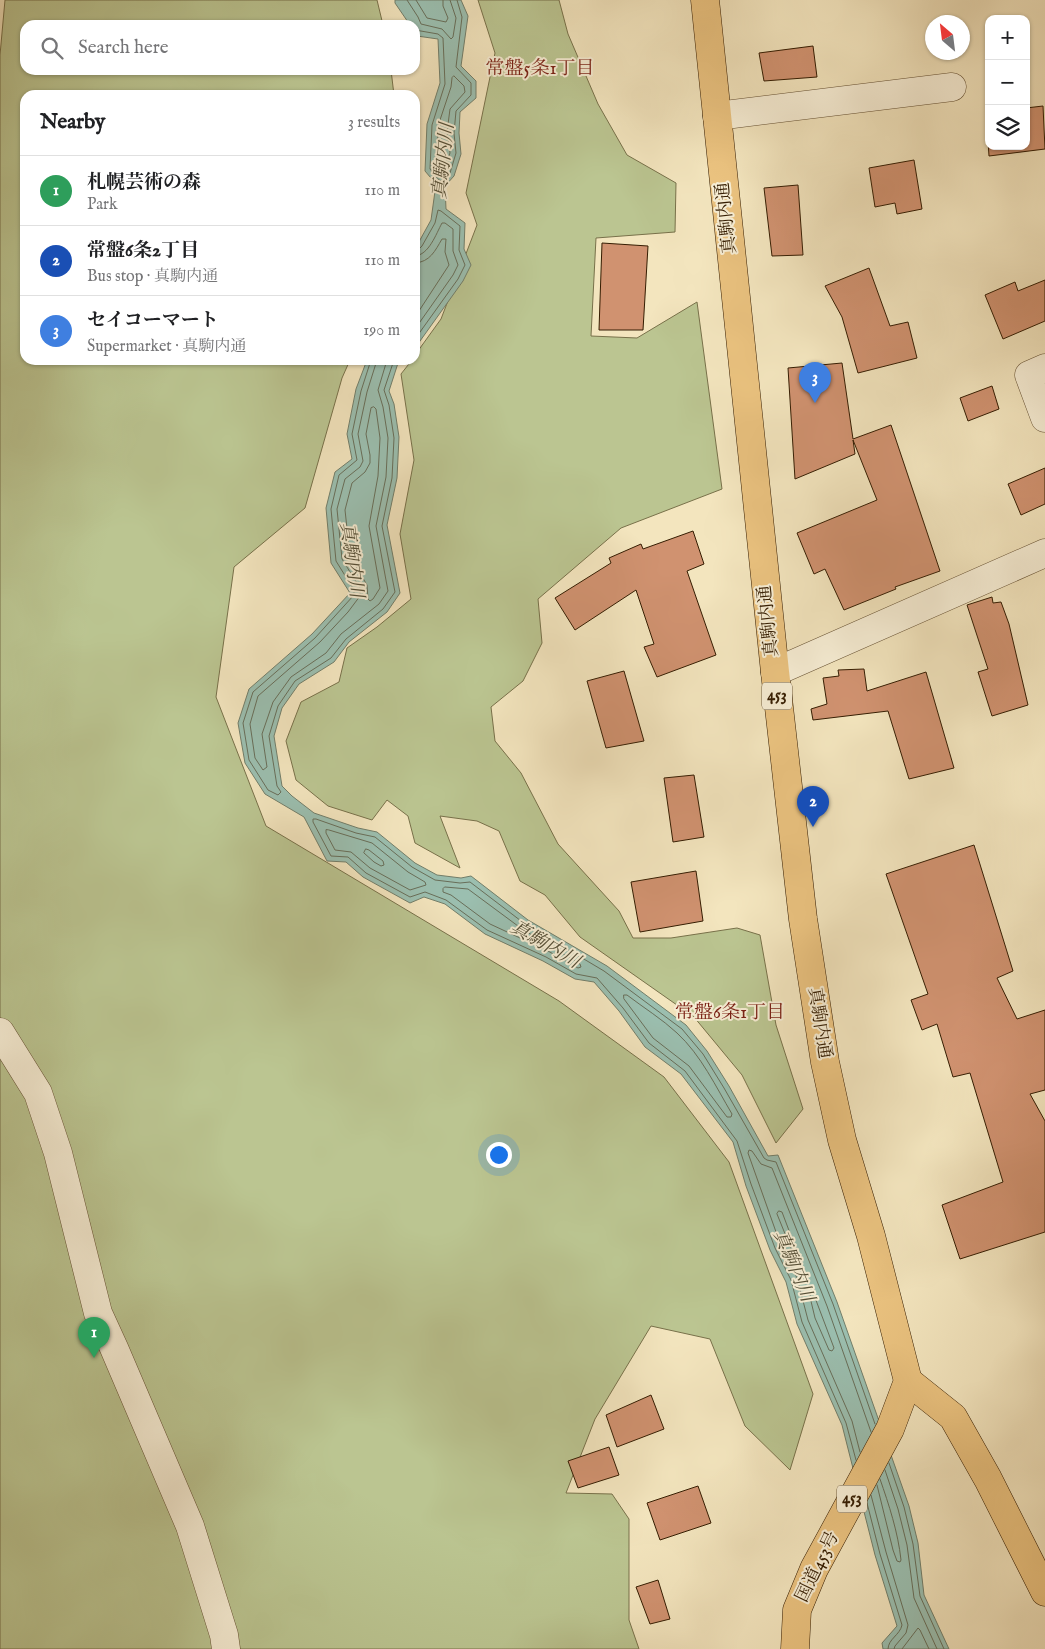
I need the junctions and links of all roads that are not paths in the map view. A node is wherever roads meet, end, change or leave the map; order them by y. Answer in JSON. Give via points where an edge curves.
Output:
{"nodes":[{"id":1,"x":705,"y":0,"type":"edge"},
{"id":2,"x":952,"y":88,"type":"dead end"},
{"id":3,"x":717,"y":116,"type":"junction"},
{"id":4,"x":1045,"y":368,"type":"edge"},
{"id":5,"x":1045,"y":418,"type":"edge"},
{"id":6,"x":1045,"y":553,"type":"edge"},
{"id":7,"x":775,"y":672,"type":"junction"},
{"id":8,"x":4,"y":1044,"type":"edge"},
{"id":9,"x":908,"y":1381,"type":"junction"},
{"id":10,"x":1045,"y":1592,"type":"edge"},
{"id":11,"x":226,"y":1649,"type":"edge"},
{"id":12,"x":795,"y":1649,"type":"edge"}],
"edges":[{"from":1,"to":3,"type":"main road","name":"真駒内通","number":"453"},
{"from":2,"to":3,"type":"street"},
{"from":3,"to":7,"type":"main road","name":"真駒内通","number":"453"},
{"from":4,"to":5,"type":"street","via":[[1029,375]]},
{"from":6,"to":7,"type":"street"},
{"from":7,"to":9,"type":"main road","name":"真駒内通","number":"453","via":[[803,919],[825,1062],[842,1140],[871,1236]]},
{"from":8,"to":11,"type":"street","via":[[38,1093],[58,1152],[98,1313],[190,1526]]},
{"from":9,"to":10,"type":"main road","via":[[953,1417]]},
{"from":9,"to":12,"type":"main road","name":"国道453号","number":"453","via":[[890,1429],[814,1569],[798,1610]]}]}
